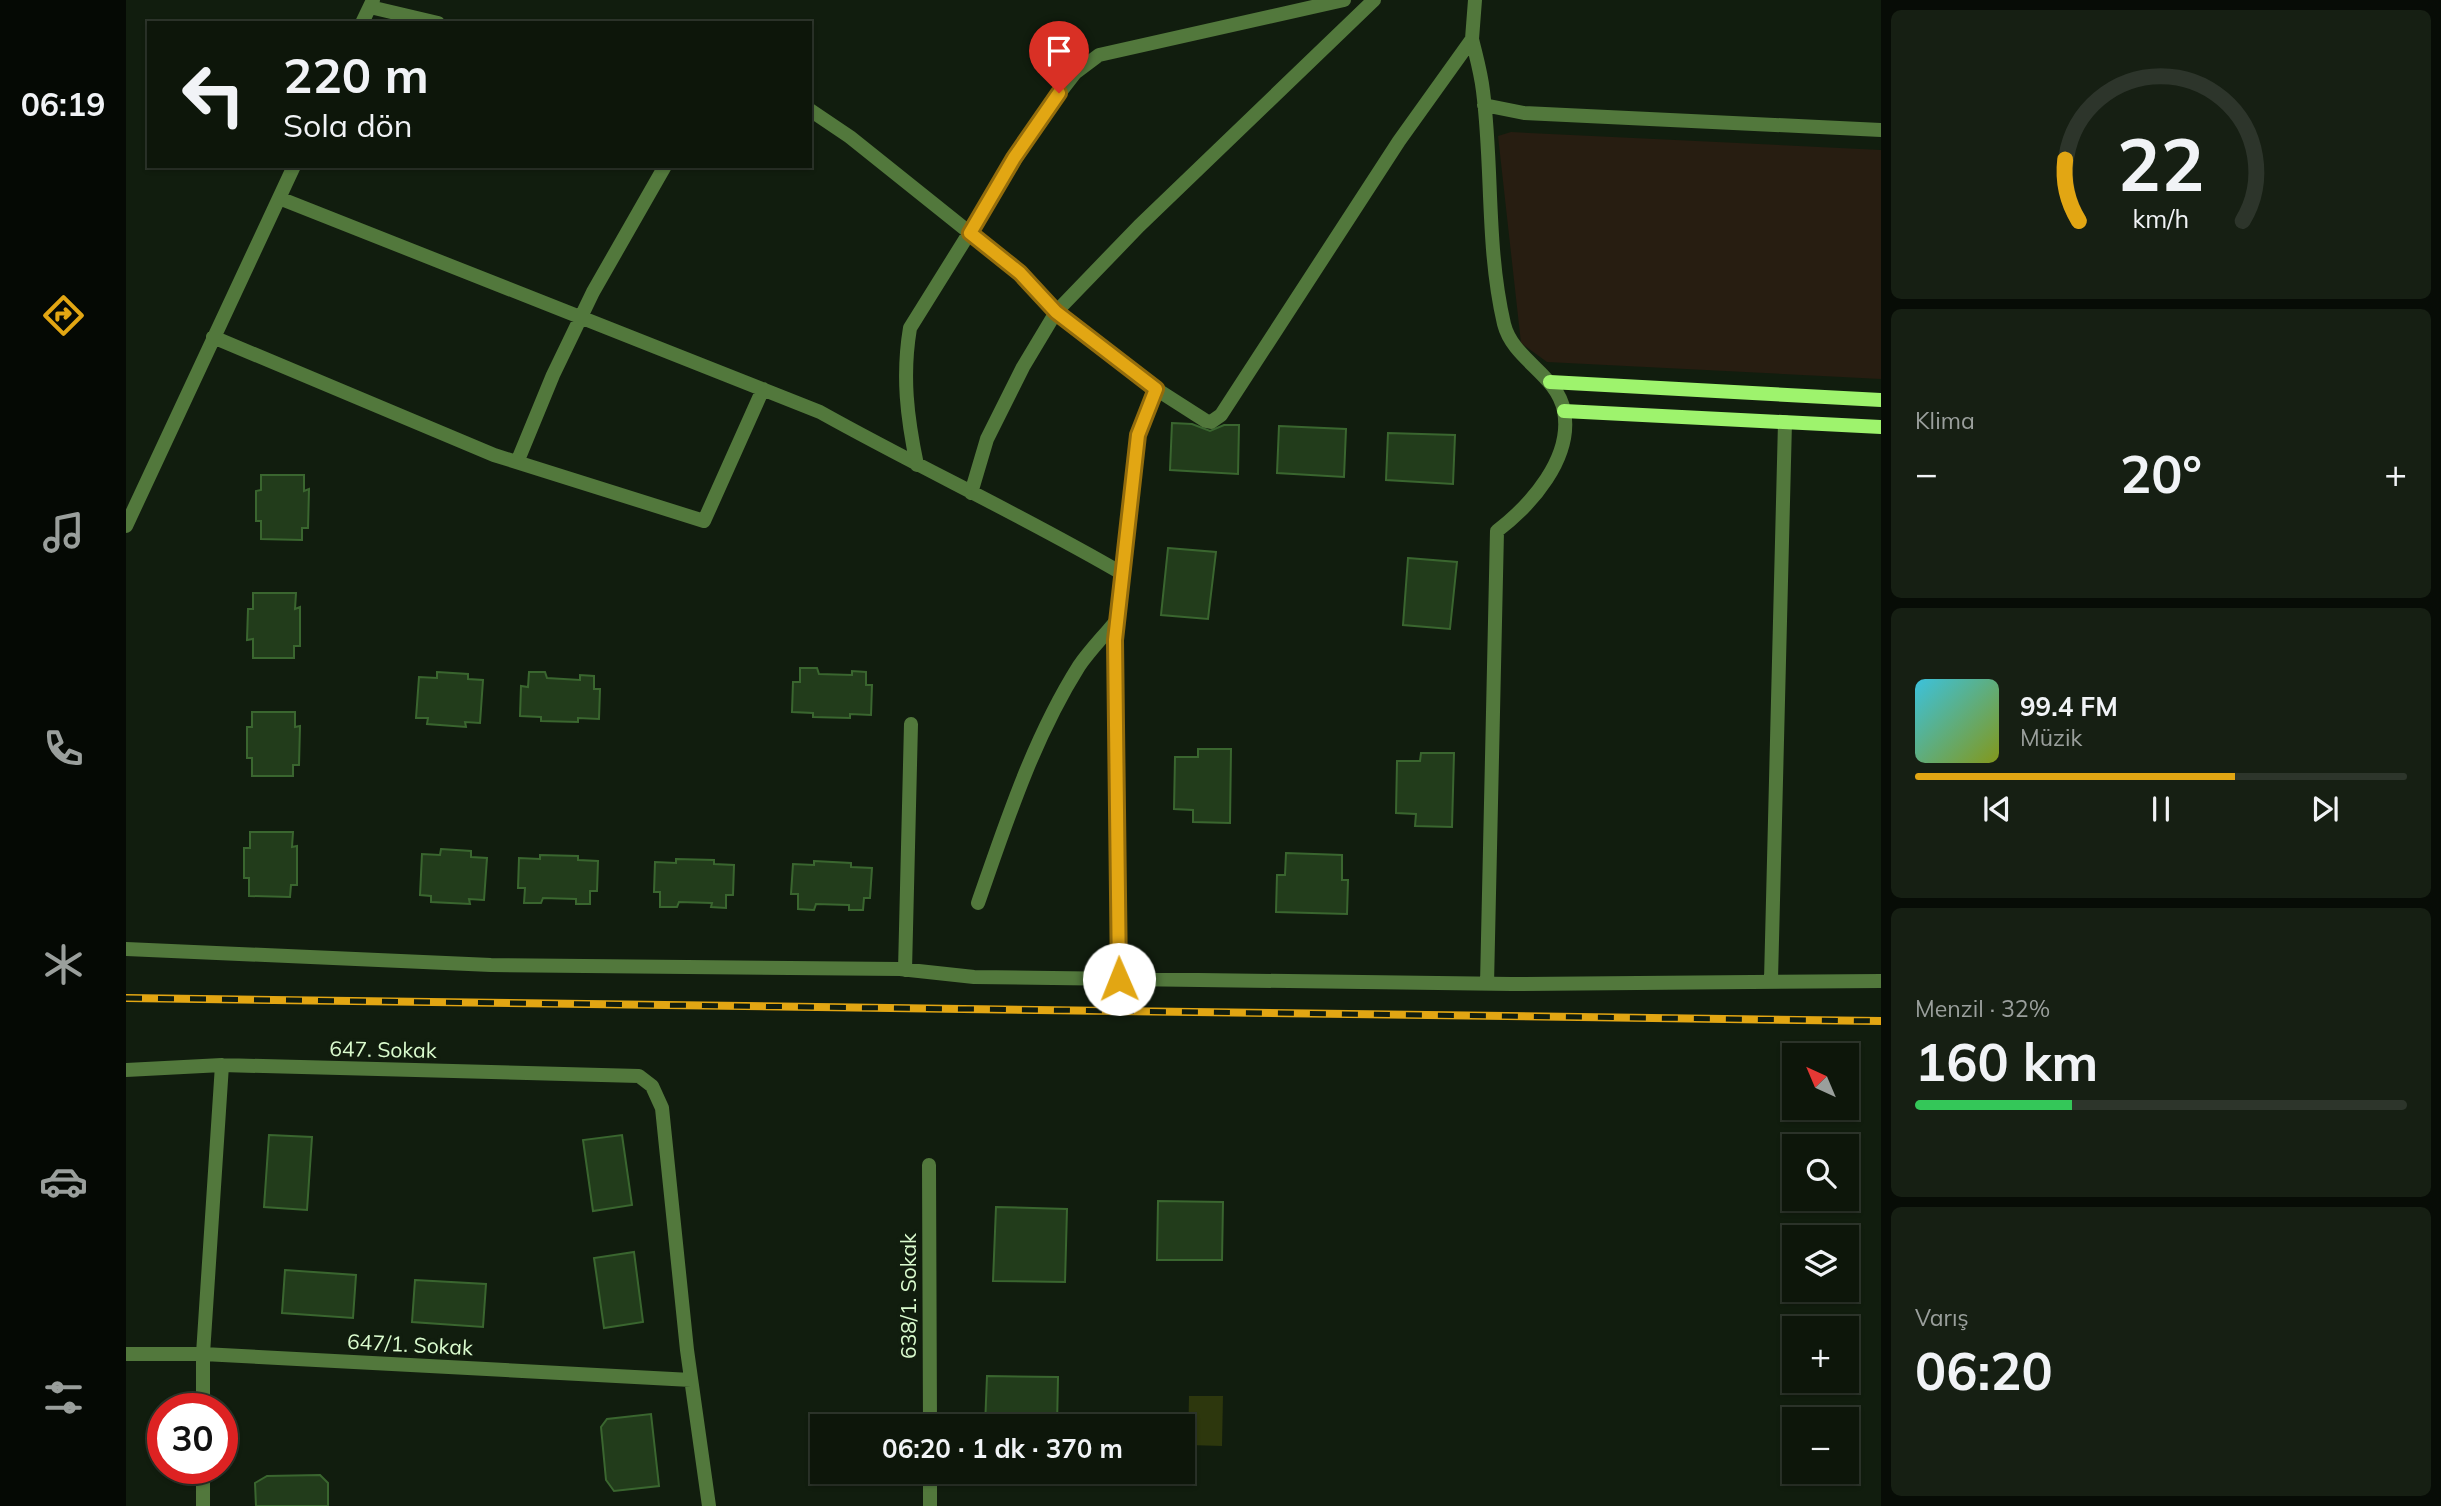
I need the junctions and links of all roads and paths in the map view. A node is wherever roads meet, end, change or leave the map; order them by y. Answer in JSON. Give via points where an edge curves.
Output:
{"nodes":[{"id":1,"x":1344,"y":0,"type":"edge"},
{"id":2,"x":1374,"y":0,"type":"edge"},
{"id":3,"x":1475,"y":0,"type":"edge"},
{"id":4,"x":372,"y":3,"type":"edge"},
{"id":5,"x":363,"y":21,"type":"edge"},
{"id":6,"x":431,"y":21,"type":"edge"},
{"id":7,"x":1472,"y":39,"type":"junction"},
{"id":8,"x":1484,"y":105,"type":"junction"},
{"id":9,"x":812,"y":111,"type":"edge"},
{"id":10,"x":1881,"y":130,"type":"edge"},
{"id":11,"x":293,"y":168,"type":"edge"},
{"id":12,"x":664,"y":168,"type":"edge"},
{"id":13,"x":279,"y":198,"type":"junction"},
{"id":14,"x":970,"y":233,"type":"junction"},
{"id":15,"x":1056,"y":312,"type":"junction"},
{"id":16,"x":581,"y":317,"type":"junction"},
{"id":17,"x":213,"y":337,"type":"junction"},
{"id":18,"x":1550,"y":382,"type":"junction"},
{"id":19,"x":763,"y":389,"type":"junction"},
{"id":20,"x":1156,"y":389,"type":"junction"},
{"id":21,"x":1881,"y":400,"type":"edge"},
{"id":22,"x":1564,"y":411,"type":"junction"},
{"id":23,"x":1785,"y":422,"type":"junction"},
{"id":24,"x":1881,"y":427,"type":"edge"},
{"id":25,"x":518,"y":460,"type":"junction"},
{"id":26,"x":917,"y":465,"type":"junction"},
{"id":27,"x":971,"y":493,"type":"junction"},
{"id":28,"x":126,"y":526,"type":"edge"},
{"id":29,"x":1123,"y":574,"type":"junction"},
{"id":30,"x":1118,"y":619,"type":"junction"},
{"id":31,"x":911,"y":724,"type":"dead end"},
{"id":32,"x":978,"y":903,"type":"dead end"},
{"id":33,"x":126,"y":949,"type":"edge"},
{"id":34,"x":905,"y":970,"type":"junction"},
{"id":35,"x":1119,"y":979,"type":"junction"},
{"id":36,"x":1770,"y":980,"type":"junction"},
{"id":37,"x":1881,"y":981,"type":"edge"},
{"id":38,"x":1487,"y":984,"type":"junction"},
{"id":39,"x":222,"y":1065,"type":"junction"},
{"id":40,"x":126,"y":1070,"type":"edge"},
{"id":41,"x":929,"y":1165,"type":"dead end"},
{"id":42,"x":126,"y":1354,"type":"edge"},
{"id":43,"x":204,"y":1354,"type":"junction"},
{"id":44,"x":691,"y":1380,"type":"junction"},
{"id":45,"x":203,"y":1393,"type":"edge"},
{"id":46,"x":930,"y":1414,"type":"edge"},
{"id":47,"x":203,"y":1484,"type":"edge"},
{"id":48,"x":930,"y":1484,"type":"edge"},
{"id":49,"x":203,"y":1506,"type":"edge"},
{"id":50,"x":709,"y":1506,"type":"edge"},
{"id":51,"x":930,"y":1506,"type":"edge"}],
"edges":[{"from":1,"to":14,"type":"street","via":[[1099,55],[1075,73],[1044,113]]},
{"from":2,"to":15,"type":"street","via":[[1167,198]]},
{"from":3,"to":7,"type":"street"},
{"from":4,"to":5,"type":"street"},
{"from":4,"to":6,"type":"street"},
{"from":7,"to":8,"type":"street"},
{"from":7,"to":20,"type":"street","via":[[1399,141],[1221,415],[1206,421]]},
{"from":8,"to":10,"type":"street","via":[[1524,113]]},
{"from":8,"to":18,"type":"street","via":[[1492,248],[1505,328],[1524,358]]},
{"from":9,"to":14,"type":"street","via":[[850,136]]},
{"from":11,"to":13,"type":"street"},
{"from":12,"to":16,"type":"street"},
{"from":13,"to":16,"type":"street"},
{"from":13,"to":17,"type":"street"},
{"from":14,"to":15,"type":"street","via":[[1020,273]]},
{"from":14,"to":26,"type":"street","via":[[910,328],[905,403]]},
{"from":15,"to":20,"type":"street"},
{"from":15,"to":27,"type":"street","via":[[987,439]]},
{"from":16,"to":19,"type":"street"},
{"from":16,"to":25,"type":"street"},
{"from":17,"to":25,"type":"street","via":[[494,455]]},
{"from":17,"to":28,"type":"street"},
{"from":18,"to":21,"type":"street"},
{"from":18,"to":22,"type":"street"},
{"from":19,"to":25,"type":"street","via":[[704,521]]},
{"from":19,"to":26,"type":"street","via":[[820,412]]},
{"from":20,"to":29,"type":"street","via":[[1138,435]]},
{"from":22,"to":23,"type":"street"},
{"from":22,"to":38,"type":"street","via":[[1562,442],[1545,481],[1520,513],[1497,531]]},
{"from":23,"to":24,"type":"street"},
{"from":23,"to":36,"type":"street"},
{"from":26,"to":27,"type":"street"},
{"from":27,"to":29,"type":"street"},
{"from":29,"to":30,"type":"street"},
{"from":30,"to":32,"type":"street","via":[[1080,666],[1054,715],[1019,788]]},
{"from":30,"to":35,"type":"street"},
{"from":31,"to":34,"type":"street"},
{"from":33,"to":34,"type":"street","via":[[491,965]]},
{"from":34,"to":35,"type":"street","via":[[974,977]]},
{"from":35,"to":38,"type":"street"},
{"from":36,"to":37,"type":"street"},
{"from":36,"to":38,"type":"street"},
{"from":39,"to":40,"type":"street","name":"647. Sokak"},
{"from":39,"to":43,"type":"street"},
{"from":39,"to":44,"type":"street","name":"647. Sokak","via":[[639,1076],[652,1086],[662,1108]]},
{"from":41,"to":46,"type":"street","name":"638/1. Sokak"},
{"from":42,"to":43,"type":"street","name":"647/1. Sokak"},
{"from":43,"to":44,"type":"street","name":"647/1. Sokak"},
{"from":43,"to":45,"type":"street"},
{"from":44,"to":50,"type":"street"},
{"from":47,"to":49,"type":"street"},
{"from":48,"to":51,"type":"street"}]}
